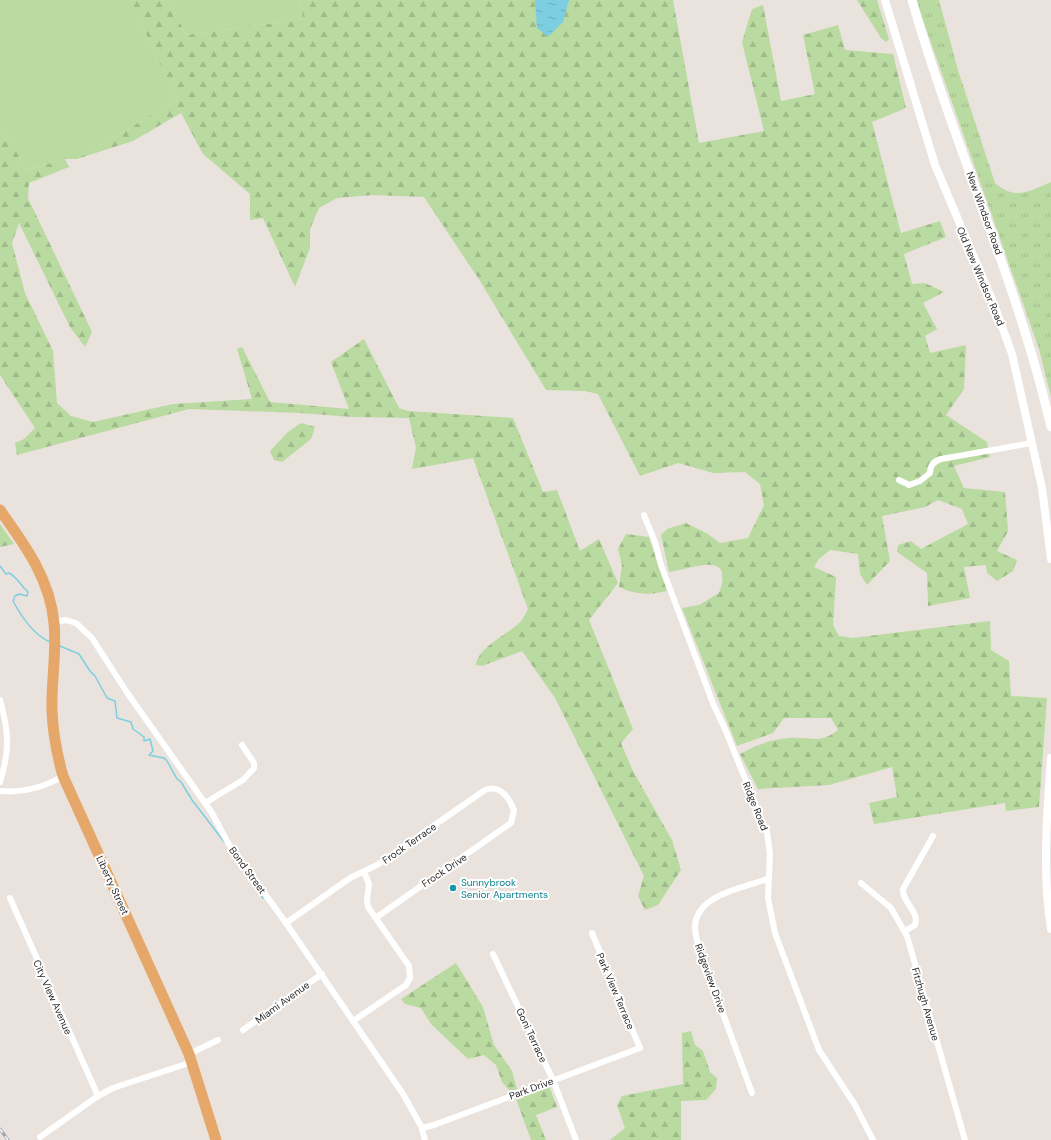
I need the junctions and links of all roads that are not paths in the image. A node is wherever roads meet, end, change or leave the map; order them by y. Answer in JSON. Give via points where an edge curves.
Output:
{"nodes":[{"id":1,"x":885,"y":0,"type":"edge"},
{"id":2,"x":912,"y":0,"type":"edge"},
{"id":3,"x":1051,"y":427,"type":"edge"},
{"id":4,"x":1032,"y":443,"type":"junction"},
{"id":5,"x":899,"y":480,"type":"dead end"},
{"id":6,"x":0,"y":510,"type":"edge"},
{"id":7,"x":644,"y":515,"type":"dead end"},
{"id":8,"x":1051,"y":560,"type":"edge"},
{"id":9,"x":54,"y":622,"type":"junction"},
{"id":10,"x":0,"y":700,"type":"edge"},
{"id":11,"x":242,"y":745,"type":"dead end"},
{"id":12,"x":1051,"y":758,"type":"edge"},
{"id":13,"x":63,"y":776,"type":"junction"},
{"id":14,"x":0,"y":782,"type":"edge"},
{"id":15,"x":0,"y":791,"type":"edge"},
{"id":16,"x":205,"y":803,"type":"junction"},
{"id":17,"x":511,"y":823,"type":"joint"},
{"id":18,"x":933,"y":836,"type":"dead end"},
{"id":19,"x":364,"y":872,"type":"junction"},
{"id":20,"x":767,"y":879,"type":"junction"},
{"id":21,"x":861,"y":883,"type":"dead end"},
{"id":22,"x":10,"y":898,"type":"dead end"},
{"id":23,"x":377,"y":917,"type":"junction"},
{"id":24,"x":286,"y":923,"type":"junction"},
{"id":25,"x":1051,"y":929,"type":"edge"},
{"id":26,"x":905,"y":931,"type":"junction"},
{"id":27,"x":592,"y":933,"type":"dead end"},
{"id":28,"x":493,"y":954,"type":"dead end"},
{"id":29,"x":322,"y":974,"type":"junction"},
{"id":30,"x":354,"y":1021,"type":"junction"},
{"id":31,"x":243,"y":1030,"type":"dead end"},
{"id":32,"x":218,"y":1040,"type":"dead end"},
{"id":33,"x":640,"y":1048,"type":"joint"},
{"id":34,"x":190,"y":1058,"type":"junction"},
{"id":35,"x":553,"y":1080,"type":"junction"},
{"id":36,"x":752,"y":1093,"type":"dead end"},
{"id":37,"x":98,"y":1096,"type":"junction"},
{"id":38,"x":422,"y":1128,"type":"junction"},
{"id":39,"x":40,"y":1137,"type":"dead end"},
{"id":40,"x":216,"y":1140,"type":"edge"},
{"id":41,"x":425,"y":1140,"type":"edge"},
{"id":42,"x":576,"y":1140,"type":"edge"},
{"id":43,"x":873,"y":1140,"type":"edge"},
{"id":44,"x":965,"y":1140,"type":"edge"}],
"edges":[{"from":1,"to":4,"type":"street","name":"Old New Windsor Road","via":[[933,158],[1012,354]]},
{"from":2,"to":3,"type":"main road","name":"New Windsor Road","via":[[935,74],[1027,334]]},
{"from":4,"to":5,"type":"street","via":[[941,459],[934,463],[930,473],[920,481],[909,485]]},
{"from":4,"to":8,"type":"street","name":"Old New Windsor Road","via":[[1042,488]]},
{"from":6,"to":9,"type":"highway","via":[[37,564]]},
{"from":7,"to":20,"type":"street","name":"Ridge Road","via":[[714,706],[767,833],[770,853]]},
{"from":9,"to":13,"type":"highway","name":"Liberty Street","via":[[56,661],[52,710],[55,744]]},
{"from":9,"to":16,"type":"street","name":"Bond Street","via":[[66,620],[76,623],[92,638]]},
{"from":10,"to":14,"type":"street","via":[[8,738],[6,764]]},
{"from":11,"to":16,"type":"street","via":[[254,763],[254,768],[243,780]]},
{"from":12,"to":25,"type":"street","via":[[1045,856]]},
{"from":13,"to":15,"type":"street","via":[[31,790]]},
{"from":13,"to":34,"type":"highway","name":"Liberty Street"},
{"from":16,"to":24,"type":"street","name":"Bond Street","via":[[228,842]]},
{"from":17,"to":19,"type":"street","name":"Frock Terrace","via":[[515,813],[512,805],[502,792],[488,789]]},
{"from":17,"to":23,"type":"street","name":"Frock Drive"},
{"from":18,"to":26,"type":"street","via":[[903,890],[917,920],[915,925]]},
{"from":19,"to":23,"type":"street","via":[[370,888],[368,905]]},
{"from":19,"to":24,"type":"street","name":"Frock Terrace","via":[[350,878]]},
{"from":20,"to":36,"type":"street","name":"Ridgeview Drive","via":[[714,899],[699,913],[695,926],[699,948]]},
{"from":20,"to":43,"type":"street","name":"Ridge Road","via":[[772,922],[813,1033],[824,1058],[855,1105]]},
{"from":21,"to":26,"type":"street","name":"Fitzhugh Avenue","via":[[891,908]]},
{"from":22,"to":37,"type":"street","name":"City View Avenue"},
{"from":23,"to":30,"type":"street","via":[[409,966],[410,978],[406,985]]},
{"from":24,"to":29,"type":"street","name":"Bond Street"},
{"from":26,"to":44,"type":"street","name":"Fitzhugh Avenue"},
{"from":27,"to":33,"type":"street","name":"Park View Terrace"},
{"from":28,"to":35,"type":"street","name":"Goni Terrace"},
{"from":29,"to":30,"type":"street","name":"Bond Street"},
{"from":29,"to":31,"type":"street","name":"Miami Avenue"},
{"from":30,"to":38,"type":"street","name":"Bond Street","via":[[403,1094]]},
{"from":32,"to":34,"type":"street"},
{"from":33,"to":35,"type":"street","name":"Park Drive"},
{"from":34,"to":37,"type":"street"},
{"from":34,"to":40,"type":"highway","name":"Liberty Street"},
{"from":35,"to":38,"type":"street","name":"Park Drive"},
{"from":35,"to":42,"type":"street","name":"Goni Terrace"},
{"from":37,"to":39,"type":"street"},
{"from":38,"to":41,"type":"street","name":"Bond Street"}]}
